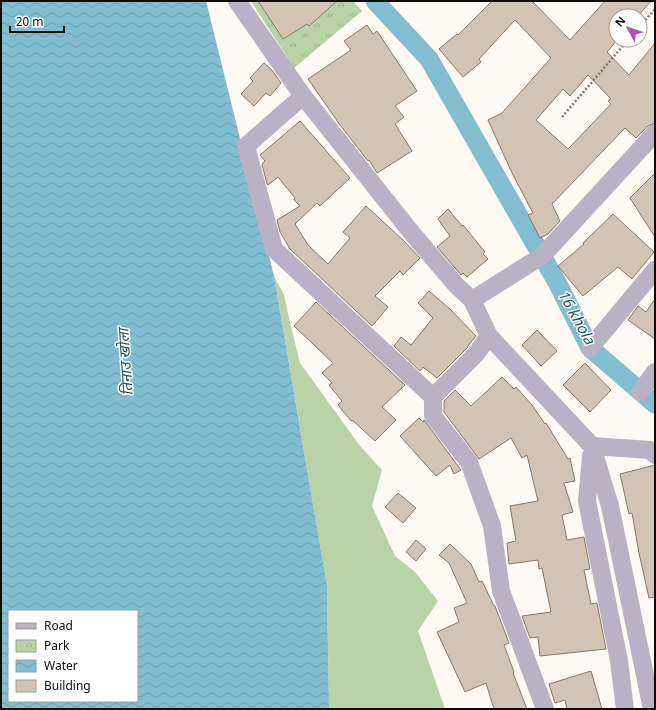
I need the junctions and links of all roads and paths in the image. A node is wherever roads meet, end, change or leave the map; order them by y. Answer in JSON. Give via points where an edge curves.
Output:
{"nodes":[{"id":1,"x":237,"y":1,"type":"edge"},
{"id":2,"x":655,"y":9,"type":"edge"},
{"id":3,"x":648,"y":17,"type":"edge"},
{"id":4,"x":621,"y":48,"type":"edge"},
{"id":5,"x":304,"y":96,"type":"junction"},
{"id":6,"x":562,"y":117,"type":"dead end"},
{"id":7,"x":655,"y":133,"type":"edge"},
{"id":8,"x":655,"y":270,"type":"edge"},
{"id":9,"x":472,"y":300,"type":"junction"},
{"id":10,"x":489,"y":336,"type":"junction"},
{"id":11,"x":590,"y":348,"type":"dead end"},
{"id":12,"x":655,"y":372,"type":"edge"},
{"id":13,"x":640,"y":392,"type":"dead end"},
{"id":14,"x":433,"y":397,"type":"junction"},
{"id":15,"x":592,"y":446,"type":"junction"},
{"id":16,"x":655,"y":455,"type":"edge"},
{"id":17,"x":651,"y":689,"type":"edge"},
{"id":18,"x":545,"y":709,"type":"edge"},
{"id":19,"x":625,"y":709,"type":"edge"},
{"id":20,"x":652,"y":709,"type":"edge"}],
"edges":[{"from":1,"to":5,"type":"street"},
{"from":2,"to":3,"type":"path"},
{"from":4,"to":6,"type":"path"},
{"from":5,"to":9,"type":"street","via":[[411,232]]},
{"from":5,"to":14,"type":"street","via":[[246,146],[274,250]]},
{"from":7,"to":9,"type":"street","via":[[542,256]]},
{"from":8,"to":11,"type":"street"},
{"from":9,"to":10,"type":"street"},
{"from":10,"to":14,"type":"street","via":[[476,354]]},
{"from":10,"to":15,"type":"street"},
{"from":12,"to":13,"type":"street"},
{"from":14,"to":18,"type":"street","via":[[433,416],[469,462],[492,526],[501,591]]},
{"from":15,"to":16,"type":"street","via":[[650,450]]},
{"from":15,"to":17,"type":"street","via":[[610,506]]},
{"from":15,"to":19,"type":"street","via":[[587,501]]},
{"from":17,"to":20,"type":"street"}]}
